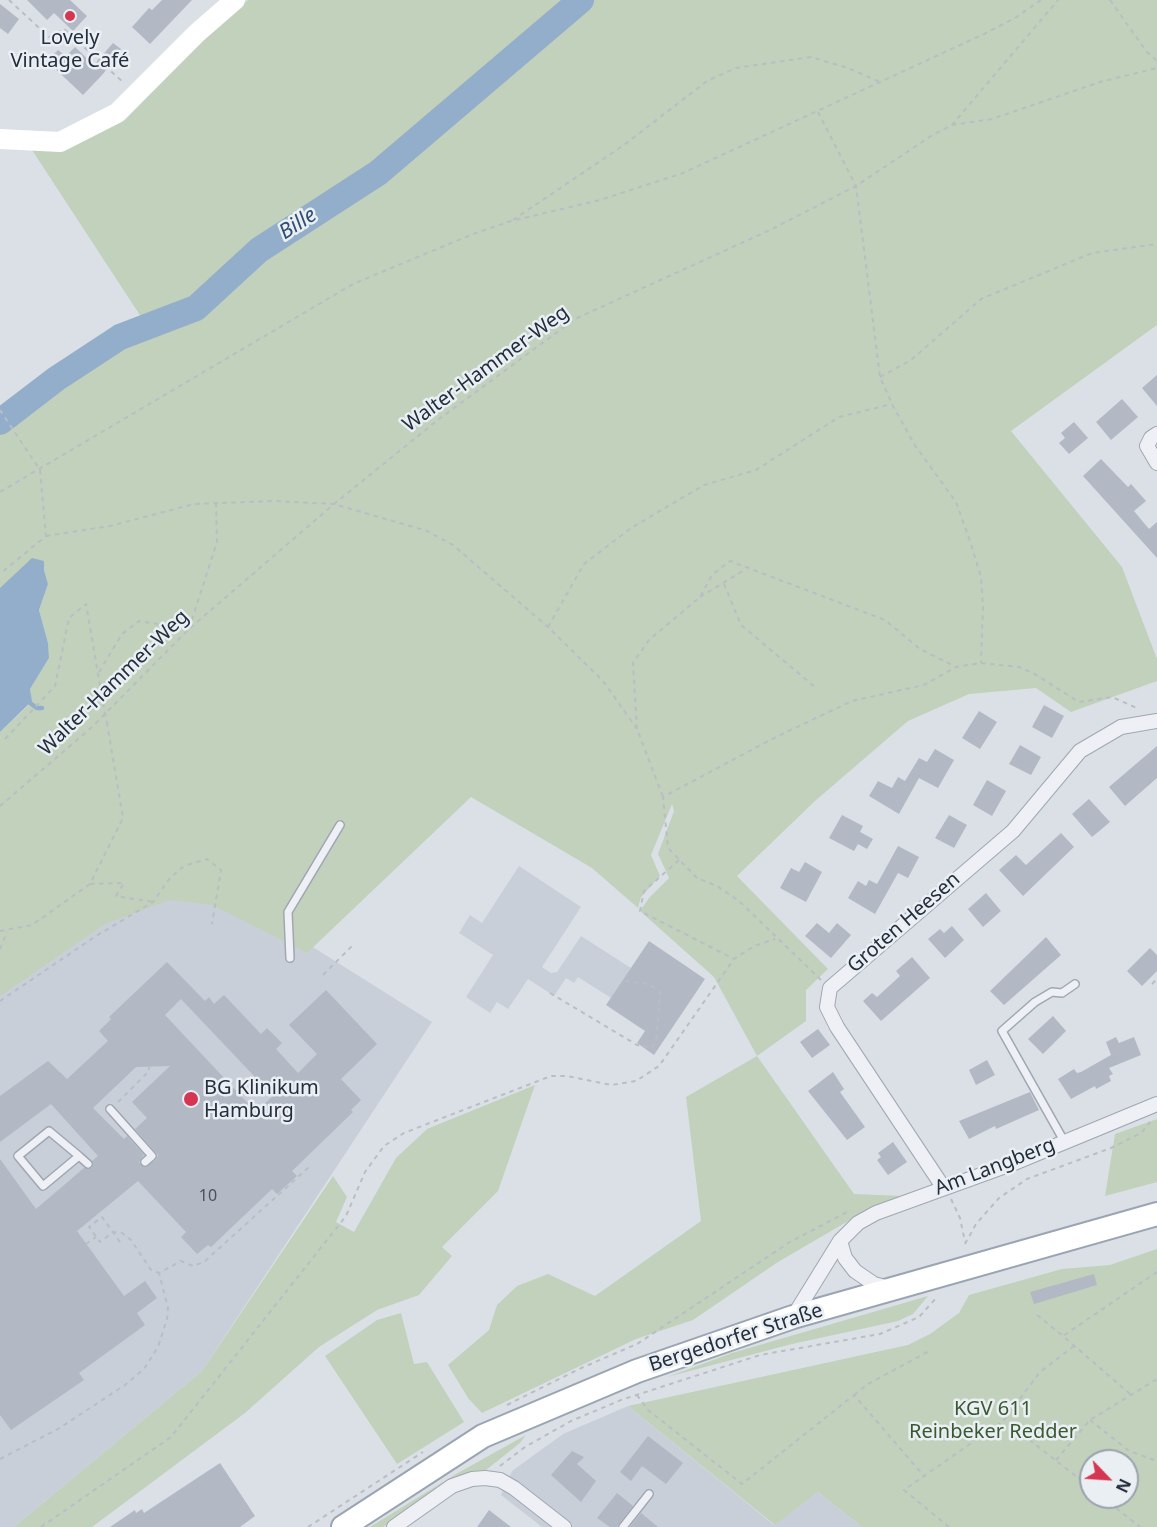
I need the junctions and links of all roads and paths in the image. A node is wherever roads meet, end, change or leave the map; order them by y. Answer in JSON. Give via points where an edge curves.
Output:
{"nodes":[{"id":1,"x":9,"y":0,"type":"edge"},
{"id":2,"x":236,"y":0,"type":"edge"},
{"id":3,"x":1041,"y":0,"type":"edge"},
{"id":4,"x":1058,"y":0,"type":"edge"},
{"id":5,"x":1110,"y":0,"type":"edge"},
{"id":6,"x":1157,"y":61,"type":"edge"},
{"id":7,"x":1157,"y":68,"type":"edge"},
{"id":8,"x":880,"y":82,"type":"junction"},
{"id":9,"x":136,"y":94,"type":"junction"},
{"id":10,"x":818,"y":112,"type":"junction"},
{"id":11,"x":952,"y":125,"type":"junction"},
{"id":12,"x":0,"y":139,"type":"edge"},
{"id":13,"x":856,"y":186,"type":"junction"},
{"id":14,"x":511,"y":222,"type":"junction"},
{"id":15,"x":1157,"y":244,"type":"edge"},
{"id":16,"x":880,"y":376,"type":"junction"},
{"id":17,"x":892,"y":404,"type":"junction"},
{"id":18,"x":0,"y":410,"type":"edge"},
{"id":19,"x":1157,"y":434,"type":"edge"},
{"id":20,"x":1157,"y":464,"type":"edge"},
{"id":21,"x":40,"y":470,"type":"junction"},
{"id":22,"x":0,"y":492,"type":"edge"},
{"id":23,"x":216,"y":502,"type":"junction"},
{"id":24,"x":334,"y":504,"type":"junction"},
{"id":25,"x":46,"y":536,"type":"junction"},
{"id":26,"x":746,"y":568,"type":"junction"},
{"id":27,"x":0,"y":574,"type":"edge"},
{"id":28,"x":724,"y":584,"type":"junction"},
{"id":29,"x":700,"y":597,"type":"junction"},
{"id":30,"x":548,"y":627,"type":"junction"},
{"id":31,"x":189,"y":629,"type":"junction"},
{"id":32,"x":981,"y":663,"type":"junction"},
{"id":33,"x":956,"y":667,"type":"junction"},
{"id":34,"x":98,"y":673,"type":"junction"},
{"id":35,"x":815,"y":687,"type":"dead end"},
{"id":36,"x":1152,"y":722,"type":"edge"},
{"id":37,"x":637,"y":729,"type":"junction"},
{"id":38,"x":4,"y":739,"type":"dead end"},
{"id":39,"x":663,"y":797,"type":"junction"},
{"id":40,"x":0,"y":806,"type":"edge"},
{"id":41,"x":340,"y":825,"type":"dead end"},
{"id":42,"x":679,"y":860,"type":"junction"},
{"id":43,"x":90,"y":884,"type":"junction"},
{"id":44,"x":153,"y":902,"type":"junction"},
{"id":45,"x":212,"y":924,"type":"dead end"},
{"id":46,"x":0,"y":932,"type":"edge"},
{"id":47,"x":8,"y":932,"type":"junction"},
{"id":48,"x":775,"y":939,"type":"junction"},
{"id":49,"x":354,"y":944,"type":"dead end"},
{"id":50,"x":0,"y":949,"type":"edge"},
{"id":51,"x":290,"y":958,"type":"dead end"},
{"id":52,"x":734,"y":960,"type":"junction"},
{"id":53,"x":323,"y":975,"type":"dead end"},
{"id":54,"x":1157,"y":979,"type":"edge"},
{"id":55,"x":625,"y":981,"type":"dead end"},
{"id":56,"x":1075,"y":984,"type":"dead end"},
{"id":57,"x":1152,"y":984,"type":"dead end"},
{"id":58,"x":830,"y":988,"type":"junction"},
{"id":59,"x":550,"y":993,"type":"dead end"},
{"id":60,"x":0,"y":1001,"type":"edge"},
{"id":61,"x":149,"y":1067,"type":"dead end"},
{"id":62,"x":1157,"y":1104,"type":"edge"},
{"id":63,"x":110,"y":1109,"type":"joint"},
{"id":64,"x":1153,"y":1120,"type":"dead end"},
{"id":65,"x":1064,"y":1141,"type":"junction"},
{"id":66,"x":79,"y":1156,"type":"junction"},
{"id":67,"x":145,"y":1162,"type":"dead end"},
{"id":68,"x":88,"y":1164,"type":"dead end"},
{"id":69,"x":309,"y":1167,"type":"dead end"},
{"id":70,"x":943,"y":1187,"type":"junction"},
{"id":71,"x":859,"y":1207,"type":"dead end"},
{"id":72,"x":1157,"y":1214,"type":"edge"},
{"id":73,"x":113,"y":1232,"type":"junction"},
{"id":74,"x":96,"y":1237,"type":"junction"},
{"id":75,"x":840,"y":1241,"type":"junction"},
{"id":76,"x":120,"y":1242,"type":"dead end"},
{"id":77,"x":86,"y":1244,"type":"dead end"},
{"id":78,"x":1157,"y":1272,"type":"edge"},
{"id":79,"x":159,"y":1273,"type":"junction"},
{"id":80,"x":894,"y":1288,"type":"junction"},
{"id":81,"x":938,"y":1296,"type":"dead end"},
{"id":82,"x":1037,"y":1315,"type":"dead end"},
{"id":83,"x":793,"y":1317,"type":"junction"},
{"id":84,"x":1063,"y":1336,"type":"junction"},
{"id":85,"x":1074,"y":1346,"type":"junction"},
{"id":86,"x":931,"y":1350,"type":"dead end"},
{"id":87,"x":1157,"y":1379,"type":"edge"},
{"id":88,"x":1130,"y":1394,"type":"junction"},
{"id":89,"x":637,"y":1395,"type":"junction"},
{"id":90,"x":854,"y":1395,"type":"junction"},
{"id":91,"x":503,"y":1407,"type":"dead end"},
{"id":92,"x":1004,"y":1420,"type":"junction"},
{"id":93,"x":1090,"y":1420,"type":"junction"},
{"id":94,"x":426,"y":1450,"type":"dead end"},
{"id":95,"x":0,"y":1459,"type":"edge"},
{"id":96,"x":1056,"y":1460,"type":"junction"},
{"id":97,"x":1157,"y":1461,"type":"edge"},
{"id":98,"x":924,"y":1476,"type":"junction"},
{"id":99,"x":485,"y":1478,"type":"junction"},
{"id":100,"x":1079,"y":1478,"type":"edge"},
{"id":101,"x":649,"y":1494,"type":"dead end"},
{"id":102,"x":1117,"y":1509,"type":"edge"},
{"id":103,"x":42,"y":1527,"type":"edge"},
{"id":104,"x":308,"y":1527,"type":"edge"},
{"id":105,"x":343,"y":1527,"type":"edge"},
{"id":106,"x":394,"y":1527,"type":"edge"},
{"id":107,"x":564,"y":1527,"type":"edge"},
{"id":108,"x":623,"y":1527,"type":"edge"},
{"id":109,"x":949,"y":1527,"type":"edge"},
{"id":110,"x":1140,"y":1527,"type":"edge"}],
"edges":[{"from":1,"to":9,"type":"path","via":[[49,37],[64,30]]},
{"from":2,"to":9,"type":"street"},
{"from":3,"to":8,"type":"path","via":[[1015,18]]},
{"from":4,"to":11,"type":"path","name":"Walter-Hammer-Weg"},
{"from":5,"to":6,"type":"path"},
{"from":7,"to":11,"type":"path","via":[[1100,82],[992,118]]},
{"from":8,"to":10,"type":"path"},
{"from":8,"to":14,"type":"path","via":[[811,57],[736,68],[697,87],[624,145]]},
{"from":9,"to":12,"type":"street","via":[[117,113],[60,142]]},
{"from":10,"to":13,"type":"path"},
{"from":10,"to":14,"type":"path","via":[[683,172],[600,200]]},
{"from":11,"to":13,"type":"path","name":"Walter-Hammer-Weg"},
{"from":13,"to":16,"type":"path"},
{"from":13,"to":24,"type":"path","name":"Walter-Hammer-Weg","via":[[706,261],[575,319],[439,419]]},
{"from":14,"to":21,"type":"path","via":[[353,284]]},
{"from":15,"to":16,"type":"path","via":[[1092,254],[981,299],[911,360]]},
{"from":16,"to":17,"type":"path"},
{"from":17,"to":30,"type":"path","via":[[839,417],[756,471],[704,485],[631,528],[584,564]]},
{"from":17,"to":32,"type":"path","via":[[934,474],[956,502],[970,541],[981,587]]},
{"from":18,"to":21,"type":"path"},
{"from":19,"to":20,"type":"street","via":[[1147,446]]},
{"from":21,"to":22,"type":"path"},
{"from":21,"to":25,"type":"path"},
{"from":23,"to":24,"type":"path"},
{"from":23,"to":25,"type":"path"},
{"from":23,"to":31,"type":"path","via":[[217,542]]},
{"from":24,"to":30,"type":"path","via":[[427,531],[453,545]]},
{"from":24,"to":31,"type":"path","name":"Walter-Hammer-Weg"},
{"from":25,"to":27,"type":"path"},
{"from":26,"to":28,"type":"path"},
{"from":26,"to":29,"type":"path","via":[[730,561],[712,575]]},
{"from":26,"to":33,"type":"path","via":[[885,620],[920,649]]},
{"from":28,"to":29,"type":"path"},
{"from":28,"to":35,"type":"path","via":[[741,625]]},
{"from":29,"to":37,"type":"path","via":[[649,640],[633,663]]},
{"from":30,"to":37,"type":"path","via":[[603,681]]},
{"from":31,"to":34,"type":"path","via":[[139,621],[122,634]]},
{"from":31,"to":40,"type":"path","name":"Walter-Hammer-Weg","via":[[92,728]]},
{"from":32,"to":33,"type":"path"},
{"from":32,"to":36,"type":"path","via":[[1019,667],[1079,702],[1112,697],[1146,712]]},
{"from":33,"to":39,"type":"path","via":[[924,685],[852,701]]},
{"from":34,"to":38,"type":"path","via":[[86,604],[69,618],[55,686]]},
{"from":34,"to":43,"type":"path","bridge":true,"via":[[123,818]]},
{"from":36,"to":58,"type":"street","name":"Groten Heesen","via":[[1121,727],[1080,751],[1012,831]]},
{"from":37,"to":39,"type":"path"},
{"from":39,"to":42,"type":"path","via":[[668,848]]},
{"from":41,"to":51,"type":"lane","via":[[288,912]]},
{"from":42,"to":48,"type":"path","via":[[697,878],[739,901]]},
{"from":42,"to":52,"type":"path","via":[[644,891],[640,911]]},
{"from":43,"to":44,"type":"path","via":[[124,883],[116,896]]},
{"from":43,"to":47,"type":"path","via":[[32,925]]},
{"from":44,"to":45,"type":"path","via":[[184,866],[207,860],[221,870]]},
{"from":44,"to":60,"type":"path"},
{"from":46,"to":47,"type":"path"},
{"from":47,"to":50,"type":"path"},
{"from":48,"to":52,"type":"path","via":[[754,946]]},
{"from":48,"to":58,"type":"path"},
{"from":49,"to":53,"type":"path"},
{"from":52,"to":103,"type":"path","via":[[659,1066],[636,1081],[611,1085],[551,1076],[405,1133],[384,1146],[365,1172],[345,1216],[171,1437]]},
{"from":54,"to":57,"type":"path"},
{"from":55,"to":59,"type":"path","via":[[649,984],[660,992],[657,1036],[652,1048],[637,1045]]},
{"from":56,"to":65,"type":"lane","via":[[1035,1002],[1002,1031]]},
{"from":58,"to":70,"type":"street","name":"Groten Heesen","via":[[827,1007],[837,1027]]},
{"from":61,"to":63,"type":"path"},
{"from":62,"to":65,"type":"street","name":"Am Langberg"},
{"from":63,"to":67,"type":"lane","via":[[152,1156]]},
{"from":64,"to":70,"type":"path","via":[[1141,1133],[1121,1143],[1027,1179],[999,1198],[976,1224],[965,1244],[960,1218]]},
{"from":65,"to":70,"type":"street","name":"Am Langberg"},
{"from":66,"to":66,"type":"lane","via":[[50,1131],[18,1156],[43,1186]]},
{"from":66,"to":68,"type":"lane"},
{"from":69,"to":79,"type":"path","via":[[204,1262],[193,1266],[181,1261]]},
{"from":70,"to":75,"type":"street","name":"Am Langberg","via":[[876,1213],[858,1223]]},
{"from":71,"to":91,"type":"path","via":[[790,1242],[638,1344]]},
{"from":72,"to":80,"type":"main road","name":"Bergedorfer Straße"},
{"from":73,"to":74,"type":"path","via":[[100,1242]]},
{"from":73,"to":74,"type":"path","via":[[102,1217],[88,1227]]},
{"from":73,"to":76,"type":"path"},
{"from":73,"to":79,"type":"path","via":[[126,1236],[152,1270]]},
{"from":74,"to":77,"type":"path"},
{"from":75,"to":80,"type":"street","via":[[845,1258],[855,1271],[879,1287]]},
{"from":75,"to":83,"type":"street","name":"Am Langberg"},
{"from":78,"to":84,"type":"path"},
{"from":79,"to":95,"type":"path","via":[[167,1319],[158,1347],[144,1369],[58,1429]]},
{"from":80,"to":83,"type":"main road","name":"Bergedorfer Straße"},
{"from":81,"to":89,"type":"path","via":[[919,1317],[880,1334],[760,1355]]},
{"from":82,"to":84,"type":"path"},
{"from":83,"to":105,"type":"main road","name":"Bergedorfer Straße","via":[[637,1371],[483,1436]]},
{"from":84,"to":85,"type":"path"},
{"from":85,"to":88,"type":"path"},
{"from":85,"to":92,"type":"path","via":[[1040,1372]]},
{"from":86,"to":90,"type":"path"},
{"from":87,"to":88,"type":"path"},
{"from":88,"to":93,"type":"path"},
{"from":89,"to":90,"type":"path","via":[[648,1410],[742,1484]]},
{"from":89,"to":99,"type":"path","via":[[571,1421],[525,1447]]},
{"from":90,"to":98,"type":"path"},
{"from":92,"to":96,"type":"path"},
{"from":92,"to":98,"type":"path"},
{"from":93,"to":96,"type":"path"},
{"from":93,"to":97,"type":"path","via":[[1129,1451]]},
{"from":94,"to":104,"type":"path"},
{"from":96,"to":100,"type":"path"},
{"from":98,"to":109,"type":"path","via":[[904,1490]]},
{"from":99,"to":106,"type":"street","via":[[452,1486]]},
{"from":99,"to":107,"type":"street","via":[[514,1488]]},
{"from":101,"to":108,"type":"lane"},
{"from":102,"to":110,"type":"path"}]}
